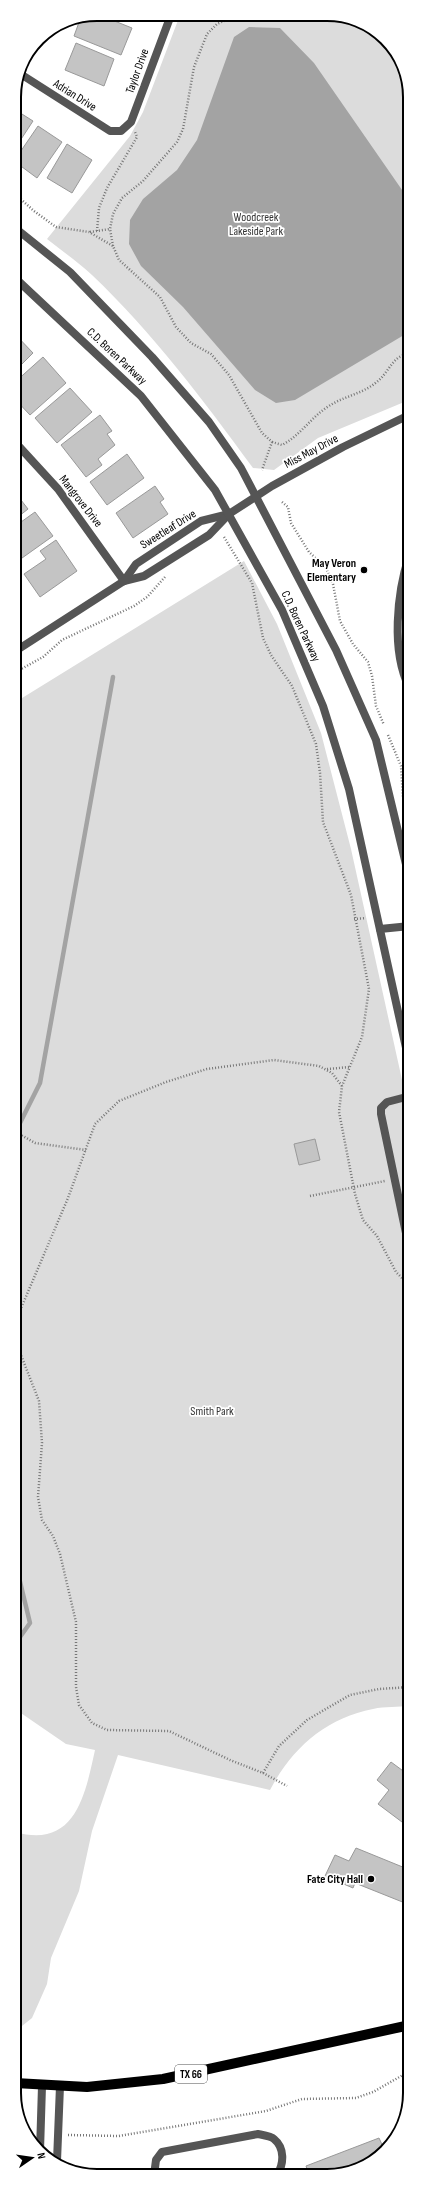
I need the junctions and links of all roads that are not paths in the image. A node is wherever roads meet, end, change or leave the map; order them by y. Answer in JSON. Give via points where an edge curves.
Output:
{"nodes":[{"id":1,"x":169,"y":21,"type":"edge"},
{"id":2,"x":25,"y":76,"type":"edge"},
{"id":3,"x":121,"y":130,"type":"joint"},
{"id":4,"x":21,"y":233,"type":"edge"},
{"id":5,"x":21,"y":284,"type":"edge"},
{"id":6,"x":403,"y":418,"type":"edge"},
{"id":7,"x":21,"y":449,"type":"edge"},
{"id":8,"x":255,"y":496,"type":"junction"},
{"id":9,"x":229,"y":514,"type":"junction"},
{"id":10,"x":124,"y":581,"type":"junction"},
{"id":11,"x":403,"y":583,"type":"edge"},
{"id":12,"x":21,"y":647,"type":"edge"},
{"id":13,"x":403,"y":665,"type":"edge"},
{"id":14,"x":403,"y":852,"type":"edge"},
{"id":15,"x":403,"y":927,"type":"edge"},
{"id":16,"x":380,"y":929,"type":"junction"},
{"id":17,"x":403,"y":1034,"type":"edge"},
{"id":18,"x":403,"y":1098,"type":"edge"},
{"id":19,"x":403,"y":1212,"type":"edge"},
{"id":20,"x":403,"y":2027,"type":"edge"},
{"id":21,"x":21,"y":2083,"type":"edge"},
{"id":22,"x":42,"y":2086,"type":"junction"},
{"id":23,"x":60,"y":2086,"type":"junction"},
{"id":24,"x":40,"y":2138,"type":"edge"},
{"id":25,"x":57,"y":2158,"type":"edge"},
{"id":26,"x":155,"y":2169,"type":"edge"},
{"id":27,"x":282,"y":2169,"type":"edge"}],
"edges":[{"from":1,"to":3,"type":"street","name":"Taylor Drive","via":[[131,122]]},
{"from":2,"to":3,"type":"street","name":"Adrian Drive","via":[[110,131]]},
{"from":4,"to":8,"type":"street","name":"C.D. Boren Parkway","via":[[70,272],[152,357],[209,422],[241,468]]},
{"from":5,"to":9,"type":"street","name":"C.D. Boren Parkway","via":[[141,396],[214,490]]},
{"from":6,"to":8,"type":"street","name":"Miss May Drive","via":[[343,447]]},
{"from":7,"to":10,"type":"street","name":"Mangrove Drive","via":[[58,489]]},
{"from":8,"to":9,"type":"street","name":"Miss May Drive"},
{"from":8,"to":14,"type":"street","name":"C.D. Boren Parkway","via":[[336,650],[376,740]]},
{"from":9,"to":10,"type":"street","name":"Sweetleaf Drive","via":[[210,535],[144,576]]},
{"from":9,"to":10,"type":"street","name":"Sweetleaf Drive","via":[[201,521],[136,564]]},
{"from":9,"to":16,"type":"street","name":"C.D. Boren Parkway","via":[[282,610],[323,706],[349,788]]},
{"from":10,"to":12,"type":"street","name":"Sweetleaf Drive"},
{"from":11,"to":13,"type":"street","via":[[398,620]]},
{"from":15,"to":16,"type":"street"},
{"from":16,"to":17,"type":"street","name":"C.D. Boren Parkway"},
{"from":18,"to":19,"type":"street","via":[[387,1102],[381,1108]]},
{"from":20,"to":23,"type":"main road","number":"TX 66","via":[[163,2079],[114,2085]]},
{"from":21,"to":22,"type":"main road","number":"TX 66"},
{"from":22,"to":23,"type":"main road","number":"TX 66"},
{"from":22,"to":24,"type":"street"},
{"from":23,"to":25,"type":"street"},
{"from":26,"to":27,"type":"street","via":[[156,2160],[162,2152],[258,2134],[273,2138],[281,2147]]}]}
